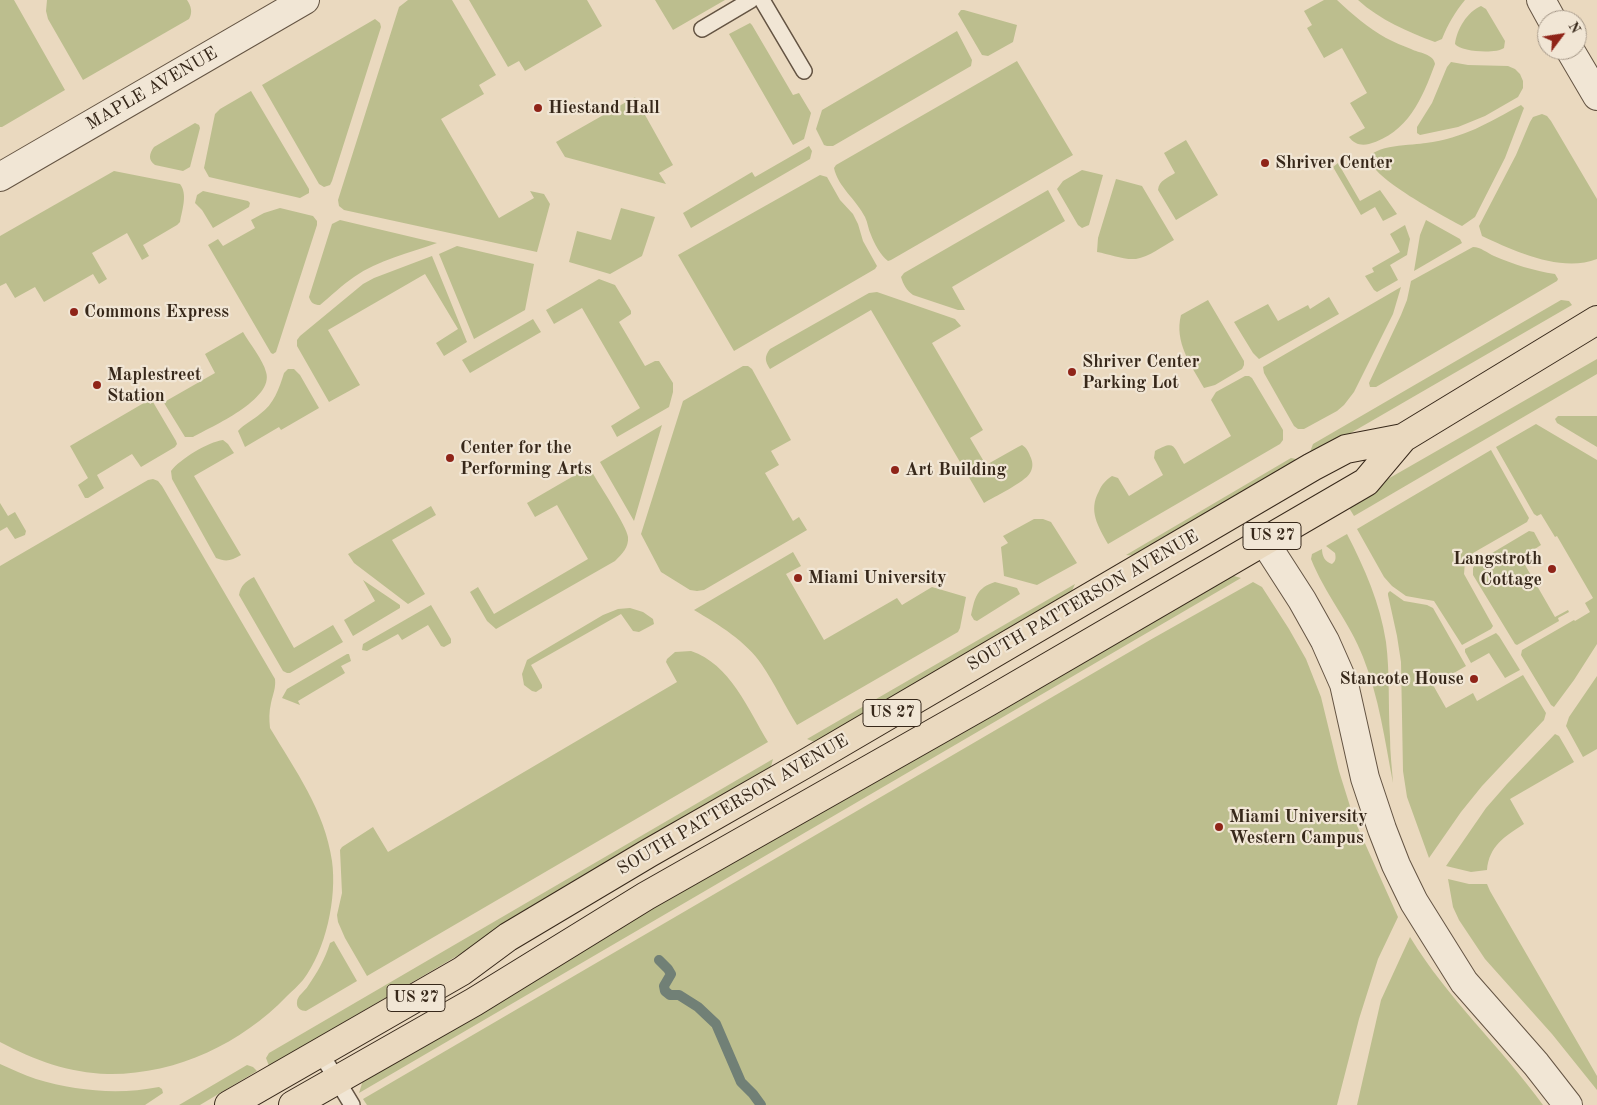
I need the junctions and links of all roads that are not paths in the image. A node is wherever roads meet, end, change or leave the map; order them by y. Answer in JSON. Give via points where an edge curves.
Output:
{"nodes":[{"id":1,"x":305,"y":0,"type":"edge"},
{"id":2,"x":751,"y":0,"type":"edge"},
{"id":3,"x":762,"y":0,"type":"edge"},
{"id":4,"x":702,"y":29,"type":"dead end"},
{"id":5,"x":1576,"y":60,"type":"edge"},
{"id":6,"x":804,"y":71,"type":"dead end"},
{"id":7,"x":1597,"y":96,"type":"edge"},
{"id":8,"x":0,"y":177,"type":"edge"},
{"id":9,"x":1597,"y":320,"type":"edge"},
{"id":10,"x":1403,"y":438,"type":"junction"},
{"id":11,"x":1264,"y":541,"type":"junction"},
{"id":12,"x":320,"y":1052,"type":"junction"},
{"id":13,"x":336,"y":1080,"type":"junction"},
{"id":14,"x":229,"y":1105,"type":"edge"},
{"id":15,"x":293,"y":1105,"type":"edge"},
{"id":16,"x":352,"y":1105,"type":"edge"},
{"id":17,"x":1568,"y":1105,"type":"edge"}],
"edges":[{"from":1,"to":8,"type":"street","name":"MAPLE AVENUE"},
{"from":2,"to":4,"type":"lane"},
{"from":3,"to":6,"type":"lane"},
{"from":5,"to":7,"type":"street"},
{"from":9,"to":10,"type":"highway","name":"SOUTH PATTERSON AVENUE","number":"US 27"},
{"from":10,"to":11,"type":"highway","name":"SOUTH PATTERSON AVENUE","number":"US 27","via":[[1366,482]]},
{"from":10,"to":12,"type":"highway","name":"SOUTH PATTERSON AVENUE","number":"US 27","via":[[1346,449],[1312,467],[649,853],[508,937],[462,971]]},
{"from":11,"to":13,"type":"highway","name":"SOUTH PATTERSON AVENUE","number":"US 27","via":[[646,896],[474,1002]]},
{"from":11,"to":17,"type":"street","via":[[1325,641],[1344,684],[1365,778],[1396,865],[1414,902],[1464,982]]},
{"from":12,"to":13,"type":"lane"},
{"from":12,"to":14,"type":"highway","name":"SOUTH PATTERSON AVENUE","number":"US 27"},
{"from":13,"to":15,"type":"highway","name":"SOUTH PATTERSON AVENUE","number":"US 27"},
{"from":13,"to":16,"type":"lane"}]}
